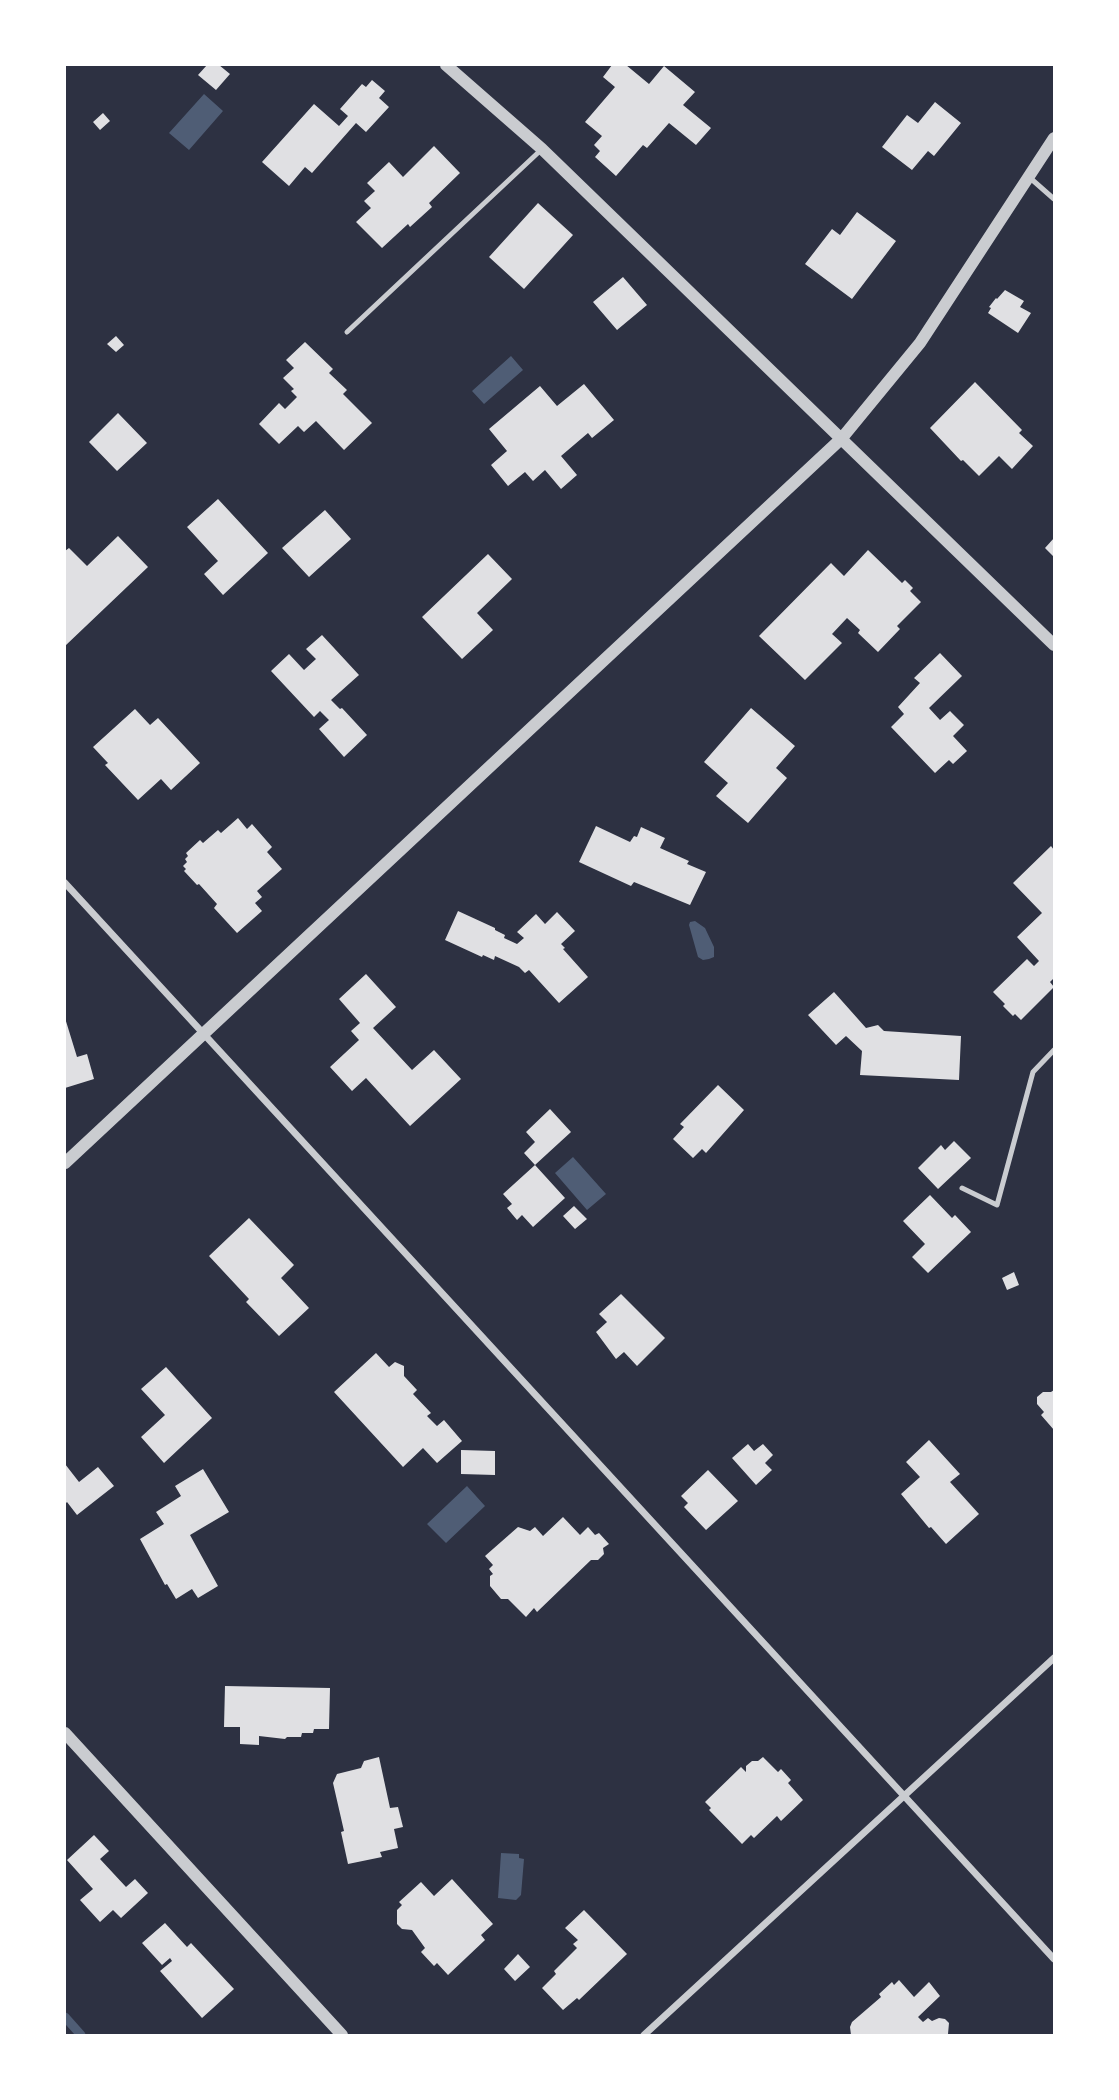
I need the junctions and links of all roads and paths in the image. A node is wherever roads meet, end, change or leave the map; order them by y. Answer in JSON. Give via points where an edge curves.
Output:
{"nodes":[{"id":1,"x":446,"y":65,"type":"edge"},
{"id":2,"x":1054,"y":138,"type":"edge"},
{"id":3,"x":542,"y":149,"type":"junction"},
{"id":4,"x":1029,"y":177,"type":"junction"},
{"id":5,"x":1054,"y":199,"type":"edge"},
{"id":6,"x":347,"y":332,"type":"dead end"},
{"id":7,"x":842,"y":438,"type":"junction"},
{"id":8,"x":1054,"y":645,"type":"edge"},
{"id":9,"x":65,"y":883,"type":"edge"},
{"id":10,"x":204,"y":1036,"type":"junction"},
{"id":11,"x":1054,"y":1050,"type":"edge"},
{"id":12,"x":65,"y":1163,"type":"edge"},
{"id":13,"x":961,"y":1188,"type":"dead end"},
{"id":14,"x":1054,"y":1658,"type":"edge"},
{"id":15,"x":65,"y":1732,"type":"edge"},
{"id":16,"x":903,"y":1797,"type":"junction"},
{"id":17,"x":1054,"y":1959,"type":"edge"},
{"id":18,"x":342,"y":2035,"type":"edge"},
{"id":19,"x":644,"y":2035,"type":"edge"}],
"edges":[{"from":1,"to":3,"type":"street"},
{"from":2,"to":4,"type":"street"},
{"from":3,"to":6,"type":"lane"},
{"from":3,"to":7,"type":"street"},
{"from":4,"to":5,"type":"lane"},
{"from":4,"to":7,"type":"street","via":[[920,342]]},
{"from":7,"to":8,"type":"street"},
{"from":7,"to":10,"type":"street"},
{"from":9,"to":10,"type":"street"},
{"from":10,"to":12,"type":"street"},
{"from":10,"to":16,"type":"street"},
{"from":11,"to":13,"type":"lane","via":[[1033,1072],[997,1205]]},
{"from":14,"to":16,"type":"street"},
{"from":15,"to":18,"type":"street"},
{"from":16,"to":17,"type":"street"},
{"from":16,"to":19,"type":"street"}]}
